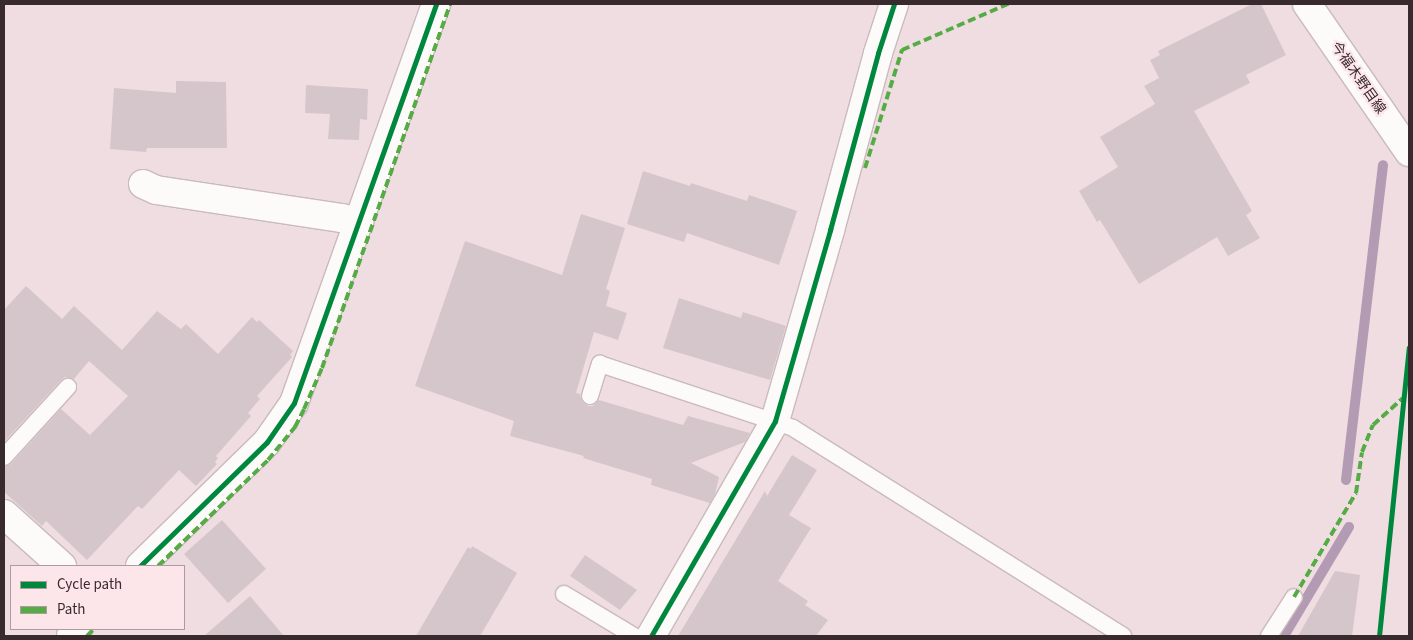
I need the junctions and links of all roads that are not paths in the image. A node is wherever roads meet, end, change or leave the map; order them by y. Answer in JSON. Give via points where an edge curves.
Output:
{"nodes":[{"id":1,"x":436,"y":4,"type":"edge"},
{"id":2,"x":894,"y":4,"type":"edge"},
{"id":3,"x":1307,"y":4,"type":"edge"},
{"id":4,"x":1409,"y":152,"type":"edge"},
{"id":5,"x":143,"y":184,"type":"dead end"},
{"id":6,"x":359,"y":223,"type":"junction"},
{"id":7,"x":68,"y":387,"type":"dead end"},
{"id":8,"x":590,"y":396,"type":"dead end"},
{"id":9,"x":775,"y":421,"type":"junction"},
{"id":10,"x":4,"y":457,"type":"edge"},
{"id":11,"x":4,"y":514,"type":"edge"},
{"id":12,"x":61,"y":565,"type":"edge"},
{"id":13,"x":141,"y":565,"type":"edge"},
{"id":14,"x":564,"y":594,"type":"dead end"},
{"id":15,"x":1294,"y":597,"type":"dead end"},
{"id":16,"x":634,"y":636,"type":"edge"},
{"id":17,"x":651,"y":636,"type":"edge"},
{"id":18,"x":1123,"y":636,"type":"edge"},
{"id":19,"x":1269,"y":636,"type":"edge"}],
"edges":[{"from":1,"to":6,"type":"street"},
{"from":2,"to":9,"type":"street"},
{"from":3,"to":4,"type":"street","name":"今福木野目線"},
{"from":5,"to":6,"type":"street","via":[[156,190]]},
{"from":6,"to":13,"type":"street","via":[[294,403],[282,422],[268,442]]},
{"from":7,"to":10,"type":"lane"},
{"from":8,"to":9,"type":"lane","via":[[600,364]]},
{"from":9,"to":17,"type":"street"},
{"from":9,"to":18,"type":"lane","via":[[793,428]]},
{"from":11,"to":12,"type":"street"},
{"from":14,"to":16,"type":"lane"},
{"from":15,"to":19,"type":"lane"}]}
